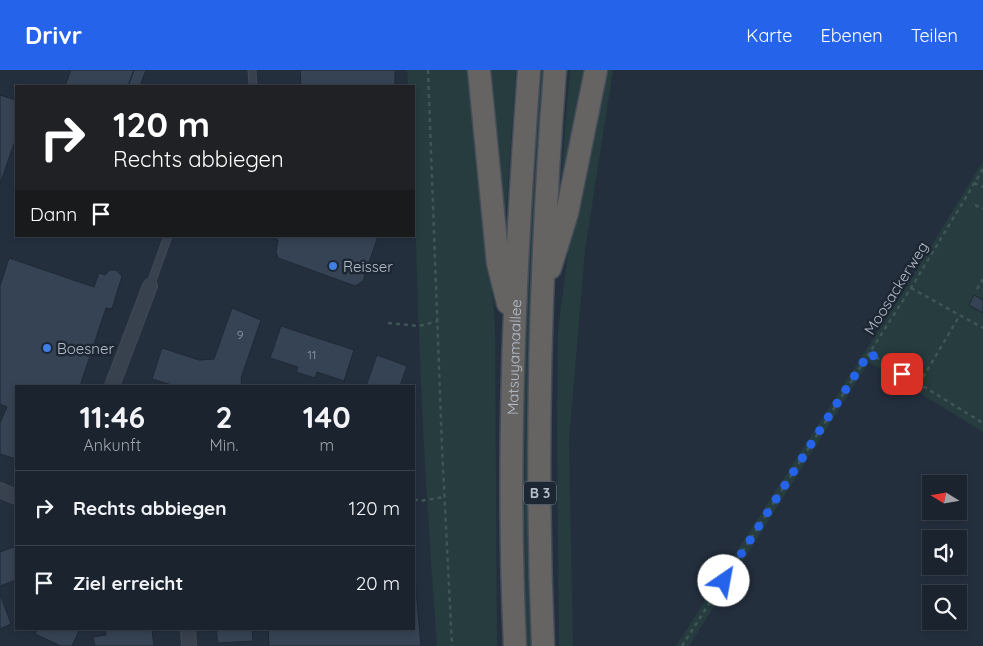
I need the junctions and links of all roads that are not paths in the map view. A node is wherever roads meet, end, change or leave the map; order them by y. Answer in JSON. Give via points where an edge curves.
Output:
{"nodes":[{"id":1,"x":252,"y":70,"type":"edge"},
{"id":2,"x":479,"y":70,"type":"edge"},
{"id":3,"x":529,"y":70,"type":"edge"},
{"id":4,"x":555,"y":70,"type":"edge"},
{"id":5,"x":596,"y":70,"type":"edge"},
{"id":6,"x":253,"y":85,"type":"edge"},
{"id":7,"x":168,"y":237,"type":"edge"},
{"id":8,"x":150,"y":286,"type":"joint"},
{"id":9,"x":541,"y":297,"type":"junction"},
{"id":10,"x":514,"y":324,"type":"junction"},
{"id":11,"x":112,"y":385,"type":"edge"},
{"id":12,"x":0,"y":490,"type":"edge"},
{"id":13,"x":15,"y":497,"type":"edge"},
{"id":14,"x":188,"y":630,"type":"edge"},
{"id":15,"x":189,"y":646,"type":"edge"},
{"id":16,"x":515,"y":646,"type":"edge"},
{"id":17,"x":543,"y":646,"type":"edge"}],
"edges":[{"from":1,"to":6,"type":"lane"},
{"from":2,"to":10,"type":"highway","via":[[498,263]]},
{"from":3,"to":10,"type":"highway","name":"Matsuyamaallee","number":"B 3"},
{"from":4,"to":9,"type":"highway","name":"Matsuyamaallee","number":"B 3"},
{"from":5,"to":9,"type":"highway","via":[[567,213]]},
{"from":7,"to":8,"type":"lane"},
{"from":8,"to":11,"type":"street"},
{"from":9,"to":17,"type":"highway","name":"Matsuyamaallee","number":"B 3","via":[[539,427]]},
{"from":10,"to":16,"type":"highway","name":"Matsuyamaallee","number":"B 3","via":[[512,522]]},
{"from":12,"to":13,"type":"street"},
{"from":14,"to":15,"type":"street"}]}
